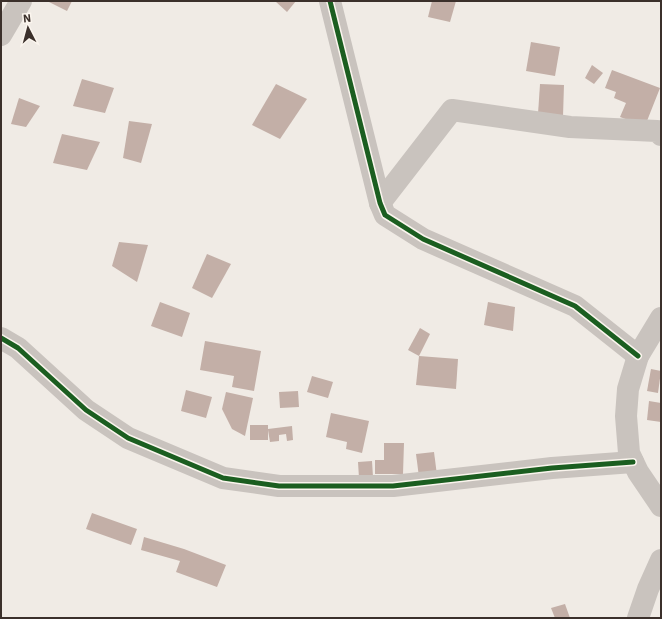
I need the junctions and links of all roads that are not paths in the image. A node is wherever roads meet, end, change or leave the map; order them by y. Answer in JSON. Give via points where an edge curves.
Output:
{"nodes":[{"id":1,"x":20,"y":1,"type":"edge"},
{"id":2,"x":330,"y":1,"type":"edge"},
{"id":3,"x":1,"y":35,"type":"edge"},
{"id":4,"x":661,"y":135,"type":"edge"},
{"id":5,"x":380,"y":203,"type":"junction"},
{"id":6,"x":661,"y":318,"type":"edge"},
{"id":7,"x":1,"y":338,"type":"edge"},
{"id":8,"x":638,"y":356,"type":"junction"},
{"id":9,"x":633,"y":462,"type":"junction"},
{"id":10,"x":661,"y":506,"type":"edge"},
{"id":11,"x":661,"y":560,"type":"edge"},
{"id":12,"x":638,"y":618,"type":"edge"}],
"edges":[{"from":1,"to":3,"type":"street"},
{"from":2,"to":5,"type":"street"},
{"from":4,"to":5,"type":"street","via":[[657,131],[570,127],[452,110]]},
{"from":5,"to":8,"type":"street","via":[[385,215],[423,239],[575,306]]},
{"from":6,"to":8,"type":"street"},
{"from":7,"to":9,"type":"street","via":[[18,348],[86,410],[128,438],[223,478],[279,486],[393,486],[552,468]]},
{"from":8,"to":9,"type":"street","via":[[628,389],[626,416],[629,453]]},
{"from":9,"to":10,"type":"street"},
{"from":11,"to":12,"type":"street"}]}
